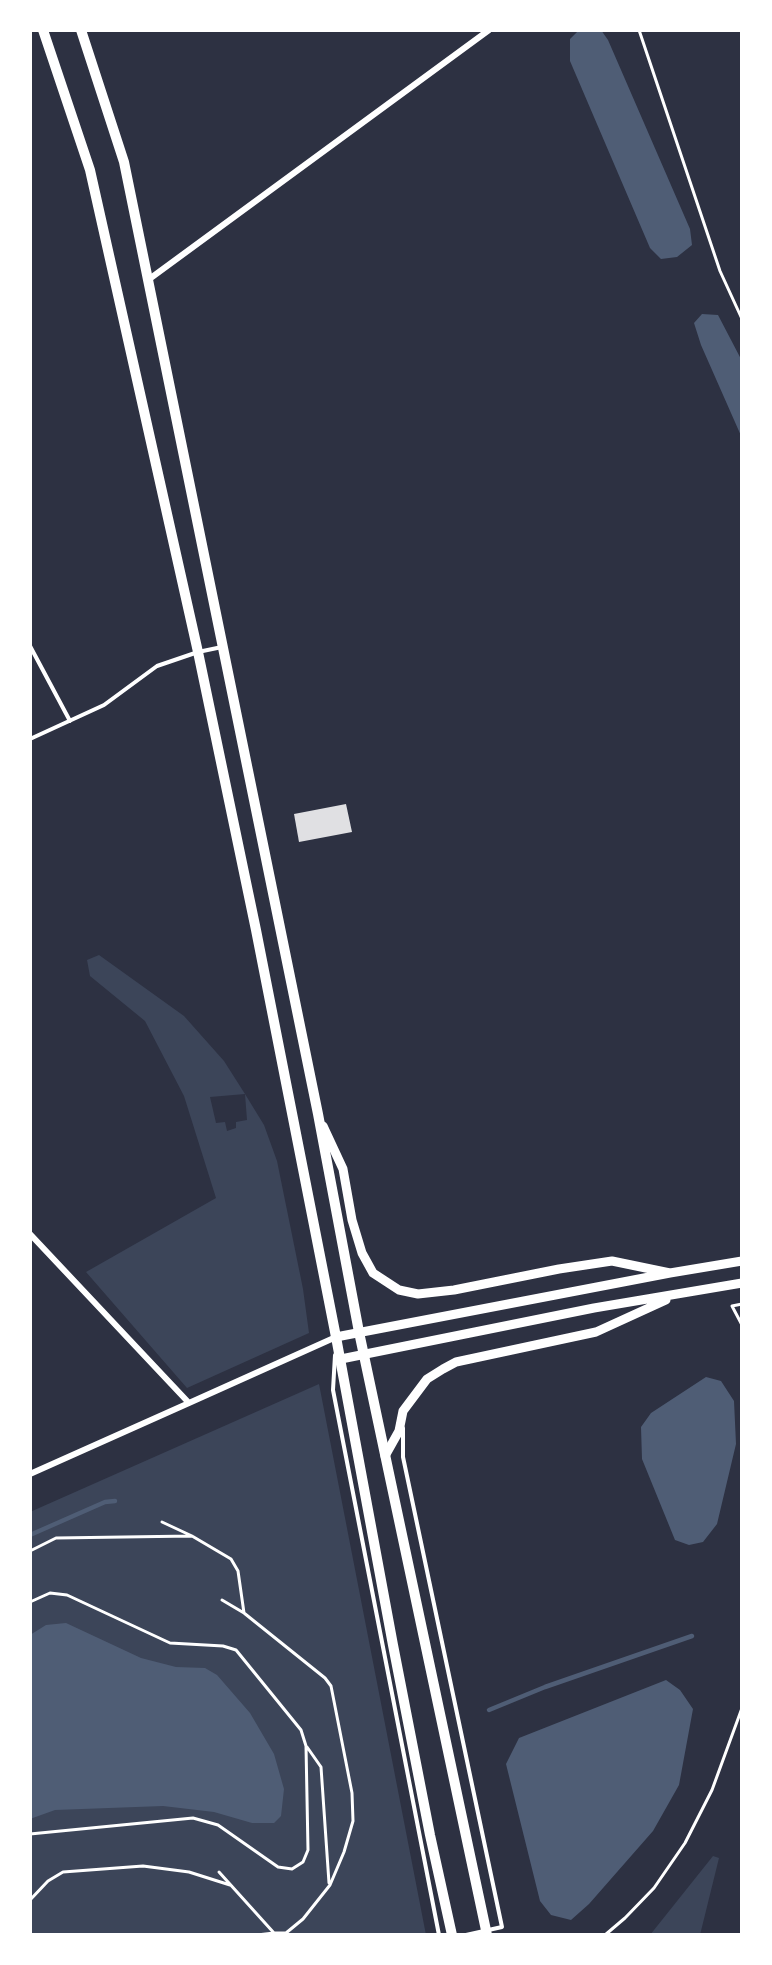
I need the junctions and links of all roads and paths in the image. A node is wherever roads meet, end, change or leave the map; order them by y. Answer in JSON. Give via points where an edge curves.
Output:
{"nodes":[{"id":1,"x":43,"y":30,"type":"edge"},
{"id":2,"x":81,"y":30,"type":"edge"},
{"id":3,"x":489,"y":30,"type":"edge"},
{"id":4,"x":639,"y":30,"type":"edge"},
{"id":5,"x":148,"y":280,"type":"junction"},
{"id":6,"x":742,"y":319,"type":"edge"},
{"id":7,"x":30,"y":646,"type":"edge"},
{"id":8,"x":223,"y":647,"type":"junction"},
{"id":9,"x":198,"y":652,"type":"junction"},
{"id":10,"x":70,"y":722,"type":"junction"},
{"id":11,"x":30,"y":740,"type":"edge"},
{"id":12,"x":318,"y":1114,"type":"junction"},
{"id":13,"x":30,"y":1234,"type":"edge"},
{"id":14,"x":742,"y":1261,"type":"edge"},
{"id":15,"x":670,"y":1273,"type":"junction"},
{"id":16,"x":742,"y":1283,"type":"edge"},
{"id":17,"x":679,"y":1294,"type":"junction"},
{"id":18,"x":742,"y":1304,"type":"edge"},
{"id":19,"x":742,"y":1325,"type":"edge"},
{"id":20,"x":359,"y":1332,"type":"junction"},
{"id":21,"x":336,"y":1336,"type":"junction"},
{"id":22,"x":364,"y":1354,"type":"junction"},
{"id":23,"x":341,"y":1359,"type":"junction"},
{"id":24,"x":189,"y":1403,"type":"junction"},
{"id":25,"x":403,"y":1411,"type":"junction"},
{"id":26,"x":386,"y":1456,"type":"junction"},
{"id":27,"x":30,"y":1474,"type":"edge"},
{"id":28,"x":162,"y":1522,"type":"dead end"},
{"id":29,"x":192,"y":1536,"type":"junction"},
{"id":30,"x":30,"y":1551,"type":"edge"},
{"id":31,"x":222,"y":1600,"type":"dead end"},
{"id":32,"x":30,"y":1602,"type":"edge"},
{"id":33,"x":244,"y":1613,"type":"junction"},
{"id":34,"x":742,"y":1708,"type":"edge"},
{"id":35,"x":306,"y":1746,"type":"junction"},
{"id":36,"x":30,"y":1834,"type":"edge"},
{"id":37,"x":219,"y":1872,"type":"dead end"},
{"id":38,"x":330,"y":1885,"type":"junction"},
{"id":39,"x":231,"y":1886,"type":"junction"},
{"id":40,"x":30,"y":1900,"type":"edge"},
{"id":41,"x":274,"y":1933,"type":"junction"},
{"id":42,"x":257,"y":1935,"type":"edge"},
{"id":43,"x":439,"y":1935,"type":"edge"},
{"id":44,"x":452,"y":1935,"type":"edge"},
{"id":45,"x":466,"y":1935,"type":"edge"},
{"id":46,"x":487,"y":1935,"type":"edge"},
{"id":47,"x":605,"y":1935,"type":"edge"}],
"edges":[{"from":1,"to":9,"type":"main road","via":[[90,170]]},
{"from":2,"to":5,"type":"main road","via":[[124,162]]},
{"from":3,"to":5,"type":"street"},
{"from":4,"to":6,"type":"path","via":[[720,271]]},
{"from":5,"to":8,"type":"main road"},
{"from":7,"to":10,"type":"lane"},
{"from":8,"to":9,"type":"lane"},
{"from":8,"to":12,"type":"main road"},
{"from":9,"to":10,"type":"lane","via":[[157,666],[104,705]]},
{"from":9,"to":21,"type":"main road"},
{"from":10,"to":11,"type":"lane"},
{"from":12,"to":15,"type":"street","via":[[342,1169],[362,1253],[373,1273],[399,1290],[418,1294],[454,1290],[612,1262]]},
{"from":12,"to":20,"type":"main road"},
{"from":13,"to":24,"type":"street"},
{"from":14,"to":15,"type":"street"},
{"from":15,"to":20,"type":"street"},
{"from":16,"to":17,"type":"street"},
{"from":17,"to":22,"type":"street"},
{"from":17,"to":25,"type":"street","via":[[596,1332],[456,1362],[427,1380]]},
{"from":18,"to":19,"type":"path","via":[[732,1306]]},
{"from":20,"to":21,"type":"street"},
{"from":20,"to":22,"type":"main road"},
{"from":21,"to":23,"type":"main road"},
{"from":21,"to":24,"type":"street"},
{"from":21,"to":43,"type":"lane","via":[[333,1390]]},
{"from":22,"to":23,"type":"street"},
{"from":22,"to":26,"type":"main road"},
{"from":23,"to":44,"type":"main road","via":[[393,1645]]},
{"from":24,"to":27,"type":"street"},
{"from":25,"to":26,"type":"street","via":[[399,1431]]},
{"from":25,"to":45,"type":"lane","via":[[403,1457],[502,1927]]},
{"from":26,"to":46,"type":"main road"},
{"from":28,"to":29,"type":"path"},
{"from":29,"to":30,"type":"path","via":[[56,1538]]},
{"from":29,"to":33,"type":"path","via":[[231,1559],[238,1571]]},
{"from":31,"to":33,"type":"path"},
{"from":32,"to":35,"type":"path","via":[[50,1593],[67,1595],[170,1643],[236,1650],[301,1730]]},
{"from":33,"to":38,"type":"path","via":[[332,1686],[352,1793],[353,1821]]},
{"from":34,"to":47,"type":"path","via":[[712,1790],[685,1843],[654,1888]]},
{"from":35,"to":36,"type":"path","via":[[308,1850],[303,1862],[292,1869],[278,1867],[218,1825],[193,1818]]},
{"from":35,"to":38,"type":"path","via":[[321,1767]]},
{"from":37,"to":39,"type":"path"},
{"from":38,"to":41,"type":"path","via":[[303,1919],[286,1933]]},
{"from":39,"to":40,"type":"path","via":[[189,1872],[143,1866],[63,1872]]},
{"from":39,"to":41,"type":"path"},
{"from":41,"to":42,"type":"path"}]}
